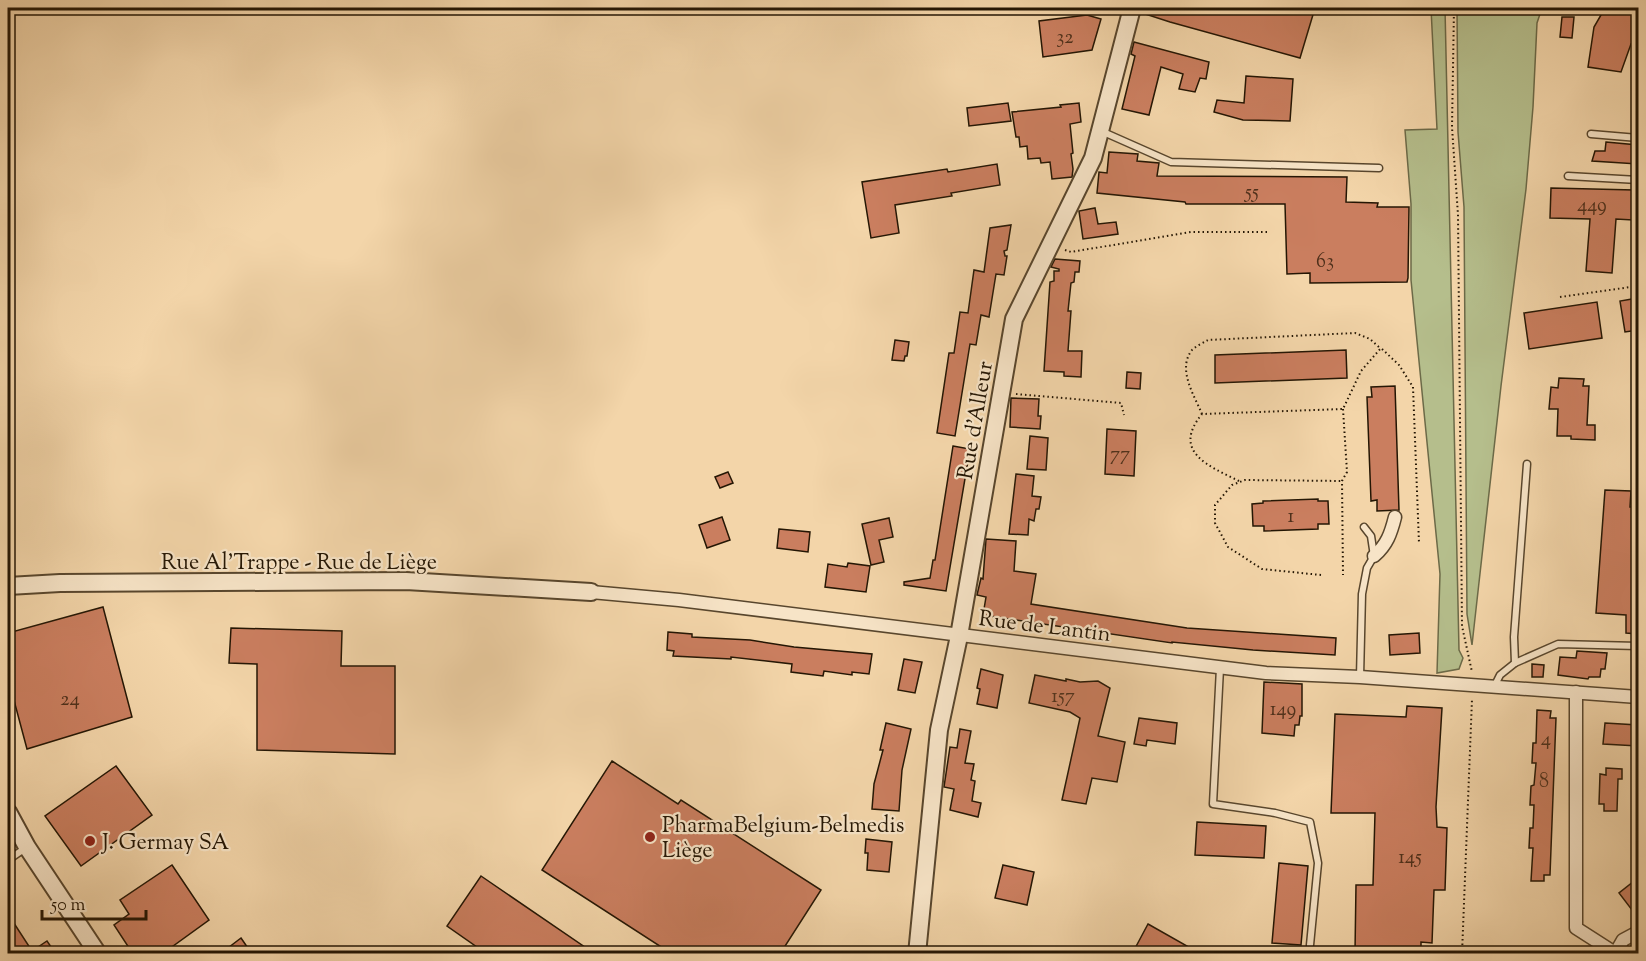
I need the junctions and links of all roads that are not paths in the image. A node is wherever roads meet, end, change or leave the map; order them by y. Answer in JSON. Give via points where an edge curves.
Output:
{"nodes":[{"id":1,"x":1132,"y":8,"type":"edge"},
{"id":2,"x":1100,"y":130,"type":"junction"},
{"id":3,"x":1591,"y":134,"type":"dead end"},
{"id":4,"x":1638,"y":138,"type":"edge"},
{"id":5,"x":1379,"y":168,"type":"dead end"},
{"id":6,"x":1568,"y":176,"type":"dead end"},
{"id":7,"x":1638,"y":180,"type":"edge"},
{"id":8,"x":1527,"y":464,"type":"dead end"},
{"id":9,"x":1395,"y":517,"type":"dead end"},
{"id":10,"x":1364,"y":527,"type":"dead end"},
{"id":11,"x":1374,"y":556,"type":"junction"},
{"id":12,"x":8,"y":586,"type":"edge"},
{"id":13,"x":591,"y":592,"type":"joint"},
{"id":14,"x":959,"y":636,"type":"junction"},
{"id":15,"x":1638,"y":646,"type":"edge"},
{"id":16,"x":1515,"y":663,"type":"junction"},
{"id":17,"x":1220,"y":668,"type":"junction"},
{"id":18,"x":1360,"y":677,"type":"junction"},
{"id":19,"x":1494,"y":687,"type":"junction"},
{"id":20,"x":1576,"y":692,"type":"junction"},
{"id":21,"x":1638,"y":697,"type":"edge"},
{"id":22,"x":8,"y":812,"type":"edge"},
{"id":23,"x":27,"y":847,"type":"junction"},
{"id":24,"x":8,"y":860,"type":"edge"},
{"id":25,"x":1638,"y":932,"type":"edge"},
{"id":26,"x":1310,"y":945,"type":"dead end"},
{"id":27,"x":1615,"y":953,"type":"edge"},
{"id":28,"x":98,"y":954,"type":"edge"},
{"id":29,"x":917,"y":954,"type":"edge"}],
"edges":[{"from":1,"to":2,"type":"street","name":"Rue d'Alleur"},
{"from":2,"to":5,"type":"lane","via":[[1172,162]]},
{"from":2,"to":14,"type":"street","name":"Rue d'Alleur","via":[[1093,158],[1014,319]]},
{"from":3,"to":4,"type":"lane"},
{"from":6,"to":7,"type":"lane"},
{"from":8,"to":16,"type":"lane"},
{"from":9,"to":11,"type":"street","via":[[1384,548]]},
{"from":10,"to":11,"type":"lane","via":[[1371,536]]},
{"from":11,"to":18,"type":"lane","via":[[1367,568],[1362,594]]},
{"from":12,"to":13,"type":"street","name":"Rue Al'Trappe - Rue de Liège","via":[[406,581]]},
{"from":13,"to":14,"type":"street","name":"Rue de Lantin"},
{"from":14,"to":17,"type":"street","name":"Rue de Lantin"},
{"from":14,"to":29,"type":"street","name":"Rue d'Alleur","via":[[939,730]]},
{"from":15,"to":16,"type":"lane","via":[[1558,644]]},
{"from":16,"to":19,"type":"lane","via":[[1500,675]]},
{"from":17,"to":18,"type":"street","name":"Rue de Lantin"},
{"from":17,"to":26,"type":"lane","via":[[1213,804],[1310,822],[1318,863]]},
{"from":18,"to":19,"type":"street","name":"Rue de Lantin"},
{"from":19,"to":20,"type":"street","name":"Rue de Lantin"},
{"from":20,"to":21,"type":"street","name":"Rue de Lantin"},
{"from":20,"to":27,"type":"street","via":[[1576,928]]},
{"from":22,"to":23,"type":"street"},
{"from":23,"to":24,"type":"lane"},
{"from":23,"to":28,"type":"street"},
{"from":25,"to":27,"type":"street","via":[[1623,940]]}]}
